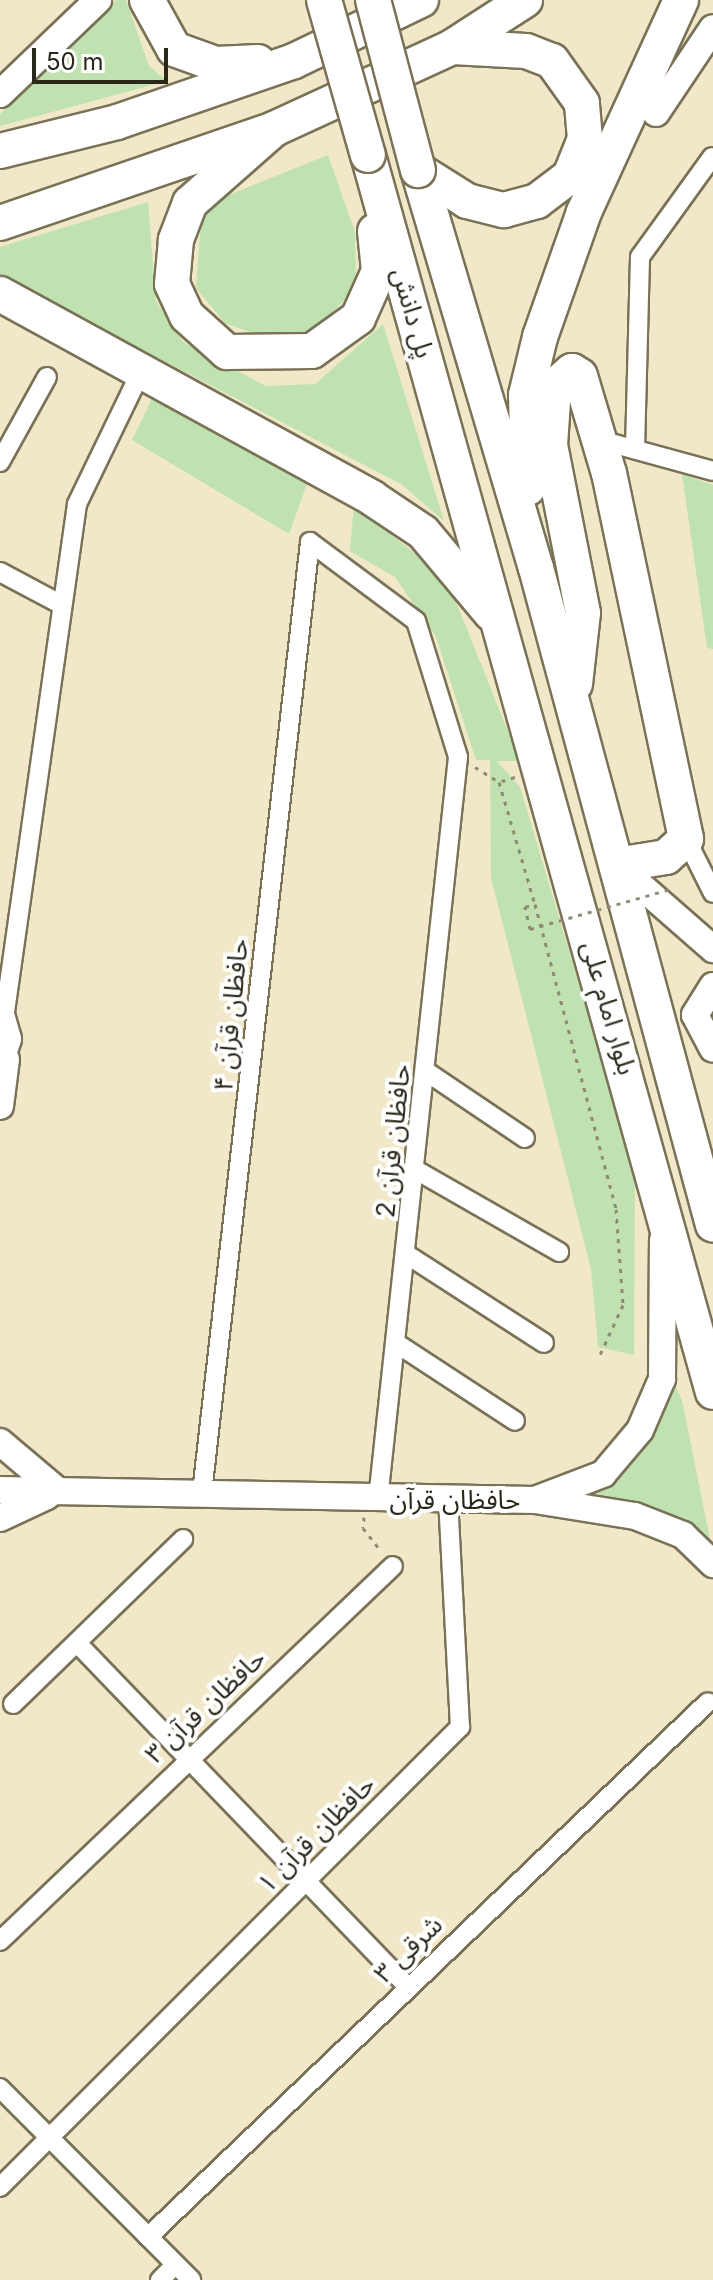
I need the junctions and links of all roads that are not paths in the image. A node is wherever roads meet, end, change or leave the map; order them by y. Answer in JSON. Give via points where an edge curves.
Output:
{"nodes":[{"id":1,"x":98,"y":0,"type":"edge"},
{"id":2,"x":147,"y":0,"type":"edge"},
{"id":3,"x":324,"y":0,"type":"edge"},
{"id":4,"x":373,"y":0,"type":"edge"},
{"id":5,"x":421,"y":0,"type":"edge"},
{"id":6,"x":525,"y":0,"type":"edge"},
{"id":7,"x":681,"y":0,"type":"edge"},
{"id":8,"x":713,"y":28,"type":"edge"},
{"id":9,"x":452,"y":47,"type":"junction"},
{"id":10,"x":294,"y":61,"type":"junction"},
{"id":11,"x":0,"y":94,"type":"edge"},
{"id":12,"x":656,"y":113,"type":"dead end"},
{"id":13,"x":274,"y":129,"type":"junction"},
{"id":14,"x":0,"y":151,"type":"edge"},
{"id":15,"x":368,"y":155,"type":"junction"},
{"id":16,"x":713,"y":156,"type":"edge"},
{"id":17,"x":418,"y":170,"type":"junction"},
{"id":18,"x":0,"y":223,"type":"edge"},
{"id":19,"x":0,"y":294,"type":"edge"},
{"id":20,"x":47,"y":377,"type":"dead end"},
{"id":21,"x":134,"y":386,"type":"dead end"},
{"id":22,"x":600,"y":440,"type":"junction"},
{"id":23,"x":635,"y":449,"type":"junction"},
{"id":24,"x":0,"y":462,"type":"edge"},
{"id":25,"x":713,"y":471,"type":"edge"},
{"id":26,"x":310,"y":542,"type":"joint"},
{"id":27,"x":536,"y":568,"type":"junction"},
{"id":28,"x":0,"y":572,"type":"edge"},
{"id":29,"x":62,"y":605,"type":"junction"},
{"id":30,"x":501,"y":626,"type":"junction"},
{"id":31,"x":573,"y":705,"type":"junction"},
{"id":32,"x":686,"y":839,"type":"junction"},
{"id":33,"x":617,"y":865,"type":"junction"},
{"id":34,"x":713,"y":893,"type":"edge"},
{"id":35,"x":15,"y":936,"type":"junction"},
{"id":36,"x":713,"y":949,"type":"edge"},
{"id":37,"x":0,"y":952,"type":"edge"},
{"id":38,"x":713,"y":986,"type":"edge"},
{"id":39,"x":2,"y":1015,"type":"edge"},
{"id":40,"x":713,"y":1049,"type":"edge"},
{"id":41,"x":3,"y":1061,"type":"edge"},
{"id":42,"x":427,"y":1072,"type":"junction"},
{"id":43,"x":0,"y":1106,"type":"edge"},
{"id":44,"x":525,"y":1138,"type":"dead end"},
{"id":45,"x":416,"y":1170,"type":"junction"},
{"id":46,"x":664,"y":1200,"type":"junction"},
{"id":47,"x":713,"y":1225,"type":"edge"},
{"id":48,"x":559,"y":1252,"type":"dead end"},
{"id":49,"x":406,"y":1254,"type":"junction"},
{"id":50,"x":396,"y":1343,"type":"junction"},
{"id":51,"x":544,"y":1343,"type":"dead end"},
{"id":52,"x":713,"y":1392,"type":"edge"},
{"id":53,"x":515,"y":1421,"type":"dead end"},
{"id":54,"x":0,"y":1442,"type":"edge"},
{"id":55,"x":0,"y":1490,"type":"edge"},
{"id":56,"x":58,"y":1491,"type":"junction"},
{"id":57,"x":202,"y":1493,"type":"junction"},
{"id":58,"x":371,"y":1500,"type":"junction"},
{"id":59,"x":448,"y":1500,"type":"junction"},
{"id":60,"x":535,"y":1500,"type":"junction"},
{"id":61,"x":0,"y":1518,"type":"edge"},
{"id":62,"x":183,"y":1539,"type":"dead end"},
{"id":63,"x":713,"y":1564,"type":"edge"},
{"id":64,"x":393,"y":1566,"type":"road end"},
{"id":65,"x":78,"y":1644,"type":"junction"},
{"id":66,"x":708,"y":1702,"type":"dead end"},
{"id":67,"x":13,"y":1704,"type":"dead end"},
{"id":68,"x":188,"y":1756,"type":"junction"},
{"id":69,"x":306,"y":1880,"type":"junction"},
{"id":70,"x":0,"y":1941,"type":"edge"},
{"id":71,"x":407,"y":1986,"type":"junction"},
{"id":72,"x":0,"y":2088,"type":"edge"},
{"id":73,"x":51,"y":2140,"type":"junction"},
{"id":74,"x":0,"y":2187,"type":"edge"},
{"id":75,"x":148,"y":2237,"type":"junction"},
{"id":76,"x":175,"y":2265,"type":"junction"},
{"id":77,"x":160,"y":2280,"type":"edge"},
{"id":78,"x":191,"y":2280,"type":"edge"}],
"edges":[{"from":1,"to":11,"type":"street"},
{"from":2,"to":10,"type":"highway","via":[[174,49],[216,64]]},
{"from":3,"to":15,"type":"highway","name":"پل دانش","bridge":true},
{"from":4,"to":17,"type":"highway","name":"پل دانش","bridge":true},
{"from":5,"to":10,"type":"highway"},
{"from":6,"to":9,"type":"highway"},
{"from":7,"to":27,"type":"highway","via":[[584,212],[529,380],[524,453]]},
{"from":8,"to":12,"type":"street"},
{"from":9,"to":13,"type":"highway"},
{"from":9,"to":17,"type":"highway","via":[[526,51],[552,61],[582,103],[585,139],[570,176],[537,201],[504,210],[467,201]]},
{"from":10,"to":14,"type":"highway","via":[[117,122]]},
{"from":13,"to":15,"type":"highway","via":[[190,203],[176,240],[172,284],[187,316],[227,352],[312,351],[358,318],[379,271]]},
{"from":13,"to":18,"type":"highway"},
{"from":15,"to":30,"type":"highway","name":"پل دانش"},
{"from":16,"to":23,"type":"street","via":[[640,257]]},
{"from":17,"to":27,"type":"highway","name":"پل دانش"},
{"from":19,"to":30,"type":"highway","via":[[372,498],[423,532]]},
{"from":20,"to":24,"type":"street"},
{"from":21,"to":29,"type":"street","via":[[77,504]]},
{"from":22,"to":23,"type":"street"},
{"from":22,"to":31,"type":"highway","via":[[580,376],[560,377],[550,445],[583,613]]},
{"from":22,"to":32,"type":"highway"},
{"from":23,"to":25,"type":"street"},
{"from":26,"to":42,"type":"street","name":"حافظان قرآن 2","via":[[416,621],[458,757],[460,787]]},
{"from":26,"to":57,"type":"street","name":"حافظان قرآن ۴"},
{"from":27,"to":31,"type":"highway","name":"بلوار امام علی"},
{"from":28,"to":29,"type":"street"},
{"from":29,"to":35,"type":"street"},
{"from":30,"to":46,"type":"highway","name":"بلوار امام علی"},
{"from":31,"to":33,"type":"highway","name":"بلوار امام علی"},
{"from":32,"to":33,"type":"highway","via":[[666,857]]},
{"from":32,"to":34,"type":"street"},
{"from":33,"to":36,"type":"street"},
{"from":33,"to":47,"type":"highway","name":"بلوار امام علی"},
{"from":35,"to":37,"type":"street"},
{"from":35,"to":39,"type":"street"},
{"from":38,"to":40,"type":"street","via":[[695,1015]]},
{"from":39,"to":41,"type":"street"},
{"from":41,"to":43,"type":"street"},
{"from":42,"to":44,"type":"street"},
{"from":42,"to":45,"type":"street","name":"حافظان قرآن 2"},
{"from":45,"to":48,"type":"street"},
{"from":45,"to":49,"type":"street","name":"حافظان قرآن 2"},
{"from":46,"to":52,"type":"highway","name":"بلوار امام علی"},
{"from":46,"to":60,"type":"street","name":"حافظان قرآن","via":[[662,1379],[640,1430],[603,1474]]},
{"from":49,"to":50,"type":"street","name":"حافظان قرآن 2"},
{"from":49,"to":51,"type":"street"},
{"from":50,"to":53,"type":"street"},
{"from":50,"to":58,"type":"street","name":"حافظان قرآن 2"},
{"from":54,"to":56,"type":"street"},
{"from":55,"to":56,"type":"street","name":"حافظان قرآن"},
{"from":56,"to":57,"type":"street","name":"حافظان قرآن"},
{"from":56,"to":61,"type":"street","name":"حافظان قرآن"},
{"from":57,"to":58,"type":"street","name":"حافظان قرآن"},
{"from":58,"to":59,"type":"street","name":"حافظان قرآن"},
{"from":59,"to":60,"type":"street","name":"حافظان قرآن"},
{"from":59,"to":69,"type":"street","name":"حافظان قرآن ۱","via":[[460,1727]]},
{"from":60,"to":63,"type":"street","via":[[635,1516],[683,1535]]},
{"from":62,"to":65,"type":"street"},
{"from":64,"to":68,"type":"street","name":"حافظان قرآن ۳"},
{"from":65,"to":67,"type":"street"},
{"from":65,"to":68,"type":"street"},
{"from":66,"to":71,"type":"street","name":"۳ شرقی"},
{"from":68,"to":69,"type":"street"},
{"from":68,"to":70,"type":"street","name":"حافظان قرآن ۳"},
{"from":69,"to":71,"type":"street"},
{"from":69,"to":73,"type":"street","name":"حافظان قرآن ۱"},
{"from":71,"to":75,"type":"street","name":"۳ شرقی"},
{"from":72,"to":73,"type":"street"},
{"from":73,"to":74,"type":"street","name":"حافظان قرآن ۱"},
{"from":73,"to":75,"type":"street"},
{"from":75,"to":76,"type":"street"},
{"from":76,"to":77,"type":"street"},
{"from":76,"to":78,"type":"street"}]}
